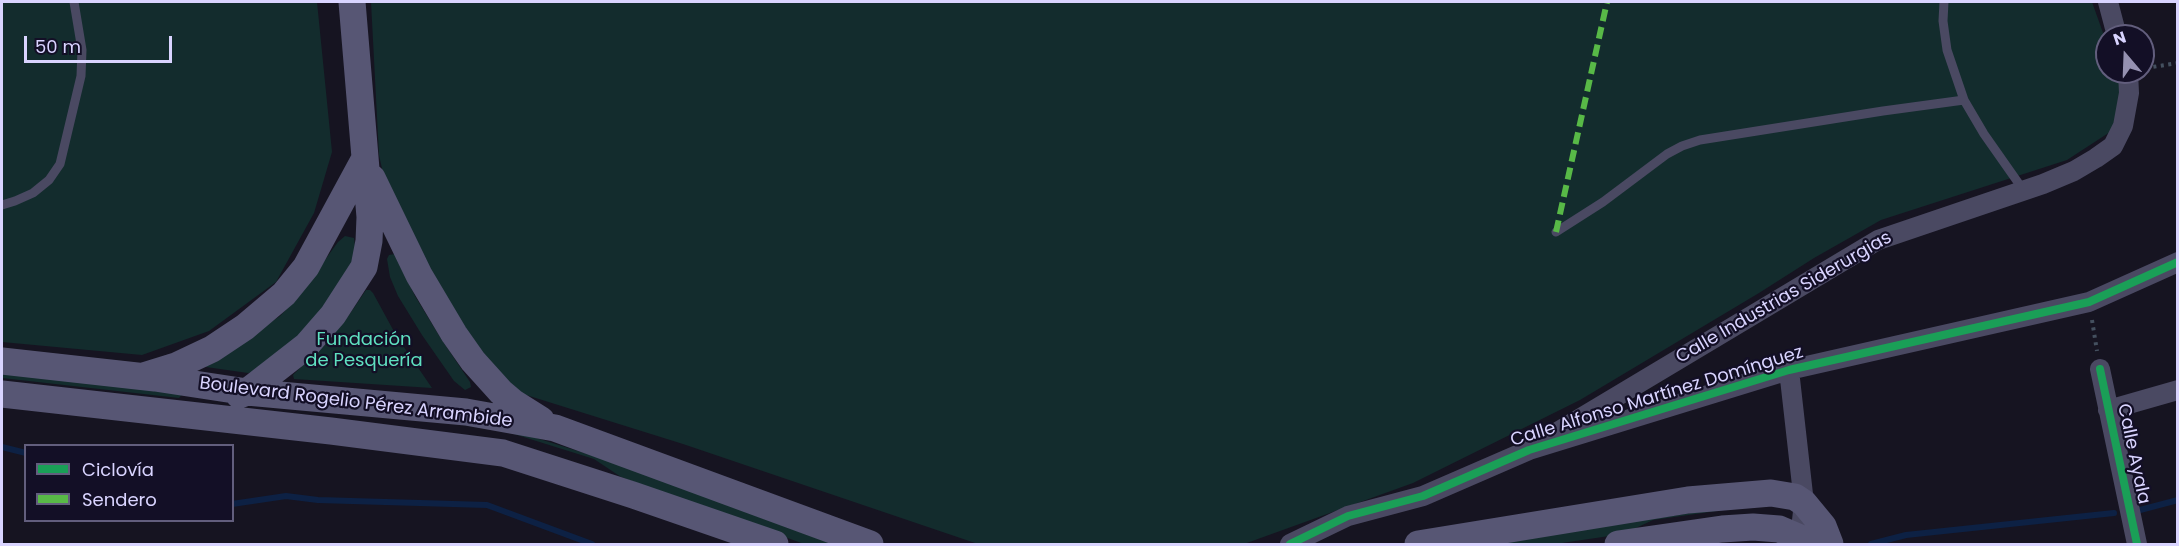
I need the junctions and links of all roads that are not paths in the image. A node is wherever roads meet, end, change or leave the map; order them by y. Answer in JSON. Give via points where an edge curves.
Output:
{"nodes":[{"id":1,"x":74,"y":2,"type":"edge"},
{"id":2,"x":352,"y":2,"type":"edge"},
{"id":3,"x":1944,"y":2,"type":"edge"},
{"id":4,"x":2108,"y":2,"type":"edge"},
{"id":5,"x":2114,"y":24,"type":"edge"},
{"id":6,"x":2128,"y":84,"type":"edge"},
{"id":7,"x":1964,"y":100,"type":"junction"},
{"id":8,"x":364,"y":160,"type":"junction"},
{"id":9,"x":2024,"y":191,"type":"junction"},
{"id":10,"x":2,"y":205,"type":"edge"},
{"id":11,"x":1556,"y":232,"type":"dead end"},
{"id":12,"x":2178,"y":262,"type":"edge"},
{"id":13,"x":2,"y":361,"type":"edge"},
{"id":14,"x":1790,"y":369,"type":"junction"},
{"id":15,"x":2100,"y":369,"type":"road end"},
{"id":16,"x":140,"y":377,"type":"junction"},
{"id":17,"x":2,"y":385,"type":"edge"},
{"id":18,"x":2178,"y":390,"type":"edge"},
{"id":19,"x":247,"y":392,"type":"junction"},
{"id":20,"x":2,"y":394,"type":"edge"},
{"id":21,"x":2108,"y":410,"type":"junction"},
{"id":22,"x":555,"y":428,"type":"junction"},
{"id":23,"x":1528,"y":450,"type":"junction"},
{"id":24,"x":1804,"y":503,"type":"junction"},
{"id":25,"x":1804,"y":541,"type":"edge"},
{"id":26,"x":775,"y":544,"type":"edge"},
{"id":27,"x":870,"y":544,"type":"edge"},
{"id":28,"x":1290,"y":544,"type":"edge"},
{"id":29,"x":1418,"y":544,"type":"edge"},
{"id":30,"x":1618,"y":544,"type":"edge"},
{"id":31,"x":1830,"y":544,"type":"edge"},
{"id":32,"x":2137,"y":544,"type":"edge"}],
"edges":[{"from":1,"to":10,"type":"lane","via":[[82,50],[81,76],[60,164],[33,193]]},
{"from":2,"to":8,"type":"main road"},
{"from":3,"to":7,"type":"lane","via":[[1947,50]]},
{"from":4,"to":5,"type":"street"},
{"from":6,"to":9,"type":"street","name":"Calle Industrias Siderurgias","via":[[2127,110],[2113,146],[2074,171]]},
{"from":7,"to":9,"type":"lane"},
{"from":7,"to":11,"type":"lane","via":[[1700,140],[1667,154]]},
{"from":8,"to":16,"type":"main road","via":[[306,267],[284,294],[212,349]]},
{"from":8,"to":19,"type":"main road","via":[[370,216],[364,267],[333,315],[306,346]]},
{"from":8,"to":22,"type":"main road","via":[[419,275],[467,352],[514,403]]},
{"from":9,"to":23,"type":"street","name":"Calle Industrias Siderurgias","via":[[1893,233],[1863,248]]},
{"from":12,"to":14,"type":"street","name":"Calle Alfonso Martínez Domínguez","via":[[2089,302]]},
{"from":13,"to":16,"type":"main road","name":"Boulevard Rogelio Pérez Arrambide"},
{"from":14,"to":23,"type":"street","name":"Calle Alfonso Martínez Domínguez"},
{"from":14,"to":24,"type":"street"},
{"from":15,"to":21,"type":"street","name":"Calle Ayala"},
{"from":16,"to":19,"type":"main road","name":"Boulevard Rogelio Pérez Arrambide"},
{"from":17,"to":19,"type":"main road","via":[[171,407],[211,405]]},
{"from":18,"to":21,"type":"street"},
{"from":19,"to":22,"type":"main road","name":"Boulevard Rogelio Pérez Arrambide","via":[[466,412]]},
{"from":20,"to":26,"type":"main road","name":"Boulevard Rogelio Pérez Arrambide","via":[[495,451]]},
{"from":21,"to":32,"type":"street","name":"Calle Ayala"},
{"from":22,"to":27,"type":"main road","name":"Boulevard Rogelio Pérez Arrambide"},
{"from":23,"to":28,"type":"street","name":"Calle Alfonso Martínez Domínguez","via":[[1420,498],[1348,516]]},
{"from":24,"to":25,"type":"street"},
{"from":24,"to":29,"type":"main road","via":[[1795,497],[1771,493],[1695,500]]},
{"from":24,"to":31,"type":"main road","via":[[1823,526]]},
{"from":25,"to":30,"type":"main road","via":[[1779,529],[1753,526]]}]}
